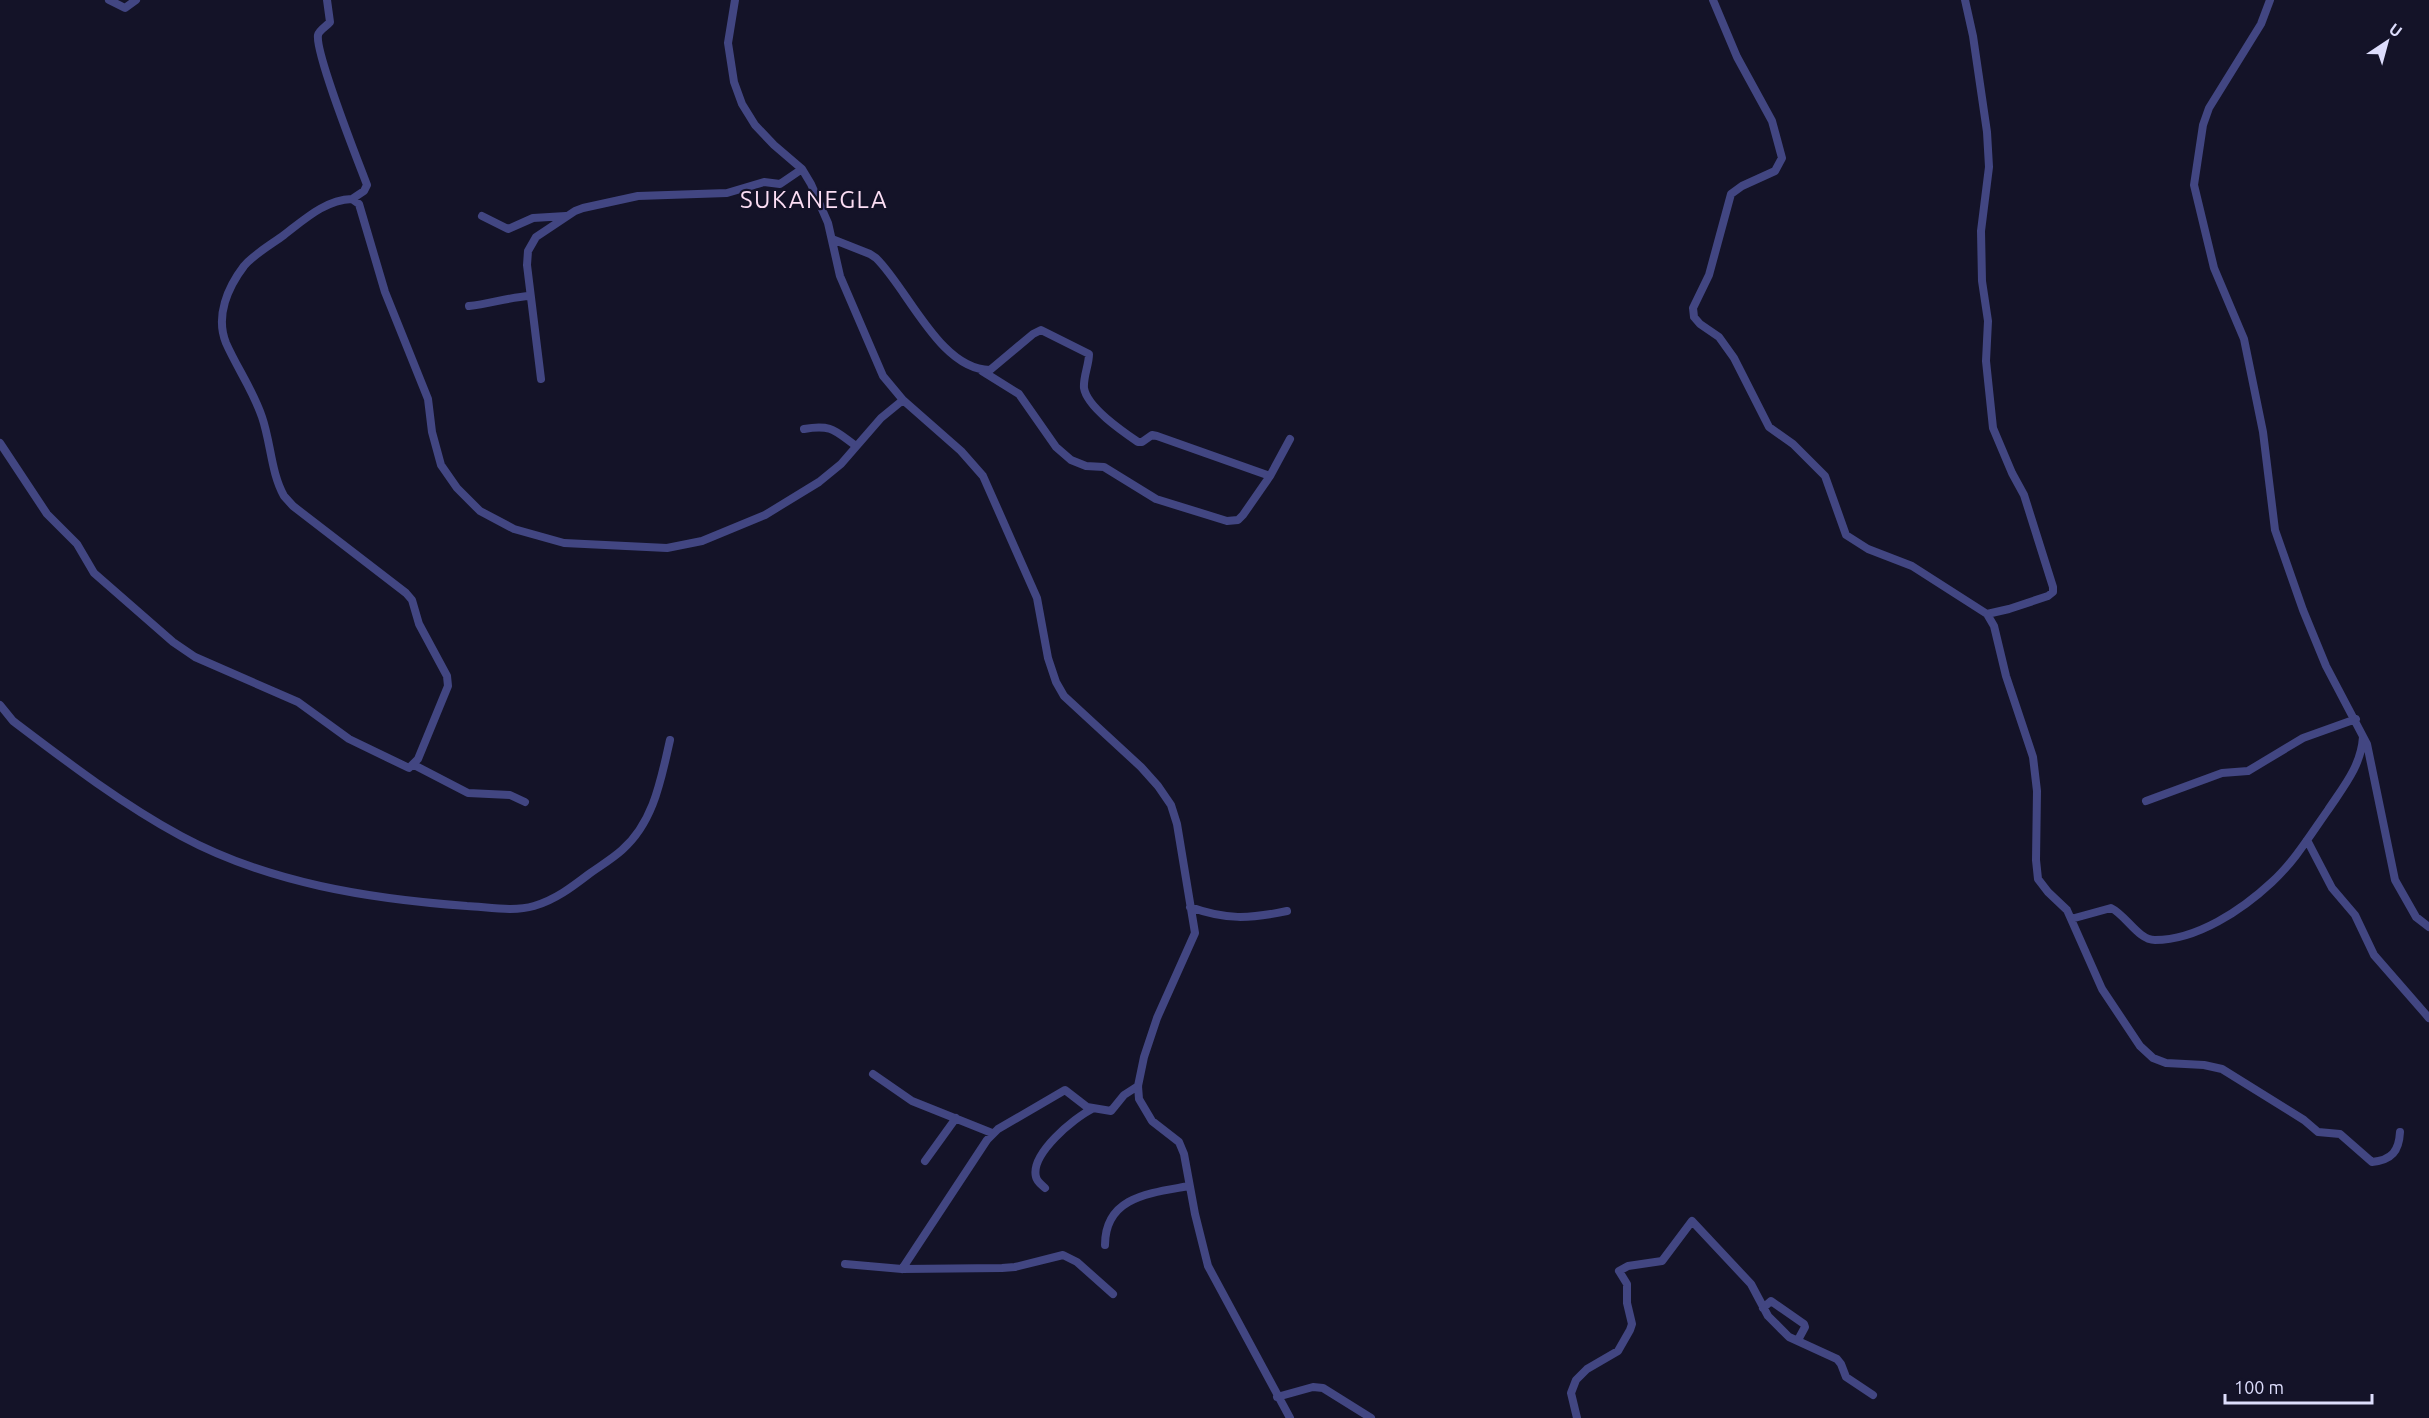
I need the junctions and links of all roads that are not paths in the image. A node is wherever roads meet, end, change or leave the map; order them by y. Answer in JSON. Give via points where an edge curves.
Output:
{"nodes":[{"id":1,"x":109,"y":0,"type":"edge"},
{"id":2,"x":136,"y":0,"type":"edge"},
{"id":3,"x":327,"y":0,"type":"edge"},
{"id":4,"x":735,"y":0,"type":"edge"},
{"id":5,"x":1713,"y":0,"type":"edge"},
{"id":6,"x":1965,"y":0,"type":"edge"},
{"id":7,"x":2270,"y":0,"type":"edge"},
{"id":8,"x":802,"y":169,"type":"junction"},
{"id":9,"x":352,"y":199,"type":"junction"},
{"id":10,"x":482,"y":216,"type":"dead end"},
{"id":11,"x":567,"y":216,"type":"junction"},
{"id":12,"x":832,"y":239,"type":"junction"},
{"id":13,"x":530,"y":296,"type":"junction"},
{"id":14,"x":470,"y":306,"type":"dead end"},
{"id":15,"x":982,"y":370,"type":"junction"},
{"id":16,"x":541,"y":379,"type":"dead end"},
{"id":17,"x":903,"y":400,"type":"junction"},
{"id":18,"x":804,"y":429,"type":"dead end"},
{"id":19,"x":1290,"y":439,"type":"dead end"},
{"id":20,"x":0,"y":443,"type":"edge"},
{"id":21,"x":856,"y":446,"type":"junction"},
{"id":22,"x":1270,"y":476,"type":"junction"},
{"id":23,"x":1987,"y":614,"type":"junction"},
{"id":24,"x":0,"y":705,"type":"edge"},
{"id":25,"x":2356,"y":720,"type":"junction"},
{"id":26,"x":2363,"y":734,"type":"junction"},
{"id":27,"x":670,"y":740,"type":"dead end"},
{"id":28,"x":414,"y":765,"type":"junction"},
{"id":29,"x":2146,"y":801,"type":"dead end"},
{"id":30,"x":525,"y":802,"type":"dead end"},
{"id":31,"x":2307,"y":840,"type":"junction"},
{"id":32,"x":1190,"y":907,"type":"junction"},
{"id":33,"x":1287,"y":911,"type":"dead end"},
{"id":34,"x":2071,"y":919,"type":"junction"},
{"id":35,"x":2429,"y":927,"type":"edge"},
{"id":36,"x":2429,"y":1018,"type":"edge"},
{"id":37,"x":873,"y":1074,"type":"dead end"},
{"id":38,"x":1138,"y":1086,"type":"junction"},
{"id":39,"x":1092,"y":1108,"type":"junction"},
{"id":40,"x":956,"y":1118,"type":"junction"},
{"id":41,"x":2400,"y":1132,"type":"dead end"},
{"id":42,"x":992,"y":1133,"type":"junction"},
{"id":43,"x":925,"y":1161,"type":"dead end"},
{"id":44,"x":1189,"y":1186,"type":"junction"},
{"id":45,"x":1045,"y":1188,"type":"dead end"},
{"id":46,"x":1105,"y":1245,"type":"dead end"},
{"id":47,"x":845,"y":1264,"type":"dead end"},
{"id":48,"x":902,"y":1269,"type":"junction"},
{"id":49,"x":1113,"y":1294,"type":"dead end"},
{"id":50,"x":1763,"y":1308,"type":"junction"},
{"id":51,"x":1798,"y":1340,"type":"junction"},
{"id":52,"x":1873,"y":1395,"type":"dead end"},
{"id":53,"x":1277,"y":1397,"type":"junction"},
{"id":54,"x":1290,"y":1418,"type":"edge"},
{"id":55,"x":1371,"y":1418,"type":"edge"},
{"id":56,"x":1577,"y":1418,"type":"edge"}],
"edges":[{"from":1,"to":2,"type":"street","via":[[125,8]]},
{"from":3,"to":9,"type":"street","via":[[330,22],[319,34],[319,40],[367,185]]},
{"from":4,"to":8,"type":"street","via":[[728,43],[742,104],[755,125]]},
{"from":5,"to":23,"type":"street","via":[[1737,57],[1772,121],[1782,158],[1775,171],[1731,194],[1709,274],[1693,308],[1694,317],[1719,337],[1734,358],[1769,427],[1793,444],[1825,476],[1846,536],[1912,566]]},
{"from":6,"to":23,"type":"street","via":[[1989,156],[1981,231],[1993,428],[2024,495],[2053,587],[2048,596]]},
{"from":7,"to":25,"type":"street","via":[[2261,24],[2209,108],[2194,185],[2214,268],[2244,339],[2263,432],[2275,530],[2326,666]]},
{"from":8,"to":11,"type":"street","via":[[777,184],[764,182],[721,194],[638,196],[588,206]]},
{"from":8,"to":12,"type":"street"},
{"from":9,"to":21,"type":"street","via":[[362,211],[385,292],[428,399],[441,465],[480,511],[514,529],[564,543],[667,548],[702,541],[765,515],[819,482]]},
{"from":9,"to":28,"type":"street","via":[[321,208],[245,265],[226,299],[221,320],[227,344],[263,418],[284,496],[409,597],[447,676],[447,691]]},
{"from":10,"to":11,"type":"street","via":[[508,230],[533,218]]},
{"from":11,"to":13,"type":"street","via":[[536,237],[528,251]]},
{"from":12,"to":15,"type":"street","via":[[876,258],[941,342],[956,357]]},
{"from":12,"to":17,"type":"street","via":[[840,276],[870,350],[883,376]]},
{"from":13,"to":14,"type":"street"},
{"from":13,"to":16,"type":"street"},
{"from":15,"to":22,"type":"street","via":[[1019,394],[1062,453],[1086,466],[1104,467],[1155,499],[1234,521],[1243,516]]},
{"from":15,"to":22,"type":"street","via":[[990,370],[1041,330],[1089,354],[1086,396],[1096,409],[1138,442],[1157,436]]},
{"from":17,"to":21,"type":"street"},
{"from":17,"to":32,"type":"street","via":[[983,476],[1037,598],[1048,658],[1064,696],[1141,767],[1171,805]]},
{"from":18,"to":21,"type":"street","via":[[832,428]]},
{"from":19,"to":22,"type":"street"},
{"from":20,"to":28,"type":"street","via":[[47,514],[77,544],[93,573],[183,651],[298,702],[349,739],[393,762],[409,768]]},
{"from":23,"to":34,"type":"street","via":[[2033,757],[2038,879],[2065,907]]},
{"from":24,"to":27,"type":"street","via":[[13,721],[130,806],[182,837],[235,861],[355,894],[513,909],[548,901],[623,850],[653,807]]},
{"from":25,"to":26,"type":"street"},
{"from":25,"to":29,"type":"street","via":[[2313,733],[2248,771],[2222,773]]},
{"from":26,"to":31,"type":"street","via":[[2354,771]]},
{"from":26,"to":35,"type":"street","via":[[2381,801],[2395,880],[2416,917]]},
{"from":28,"to":30,"type":"street","via":[[468,793],[510,795]]},
{"from":31,"to":34,"type":"street","via":[[2272,882],[2202,930],[2152,940],[2108,908]]},
{"from":31,"to":36,"type":"street","via":[[2332,888],[2355,915],[2374,955]]},
{"from":32,"to":33,"type":"street","via":[[1216,916],[1249,919]]},
{"from":32,"to":38,"type":"street","via":[[1193,940],[1157,1018]]},
{"from":34,"to":41,"type":"street","via":[[2103,988],[2140,1046],[2153,1058],[2222,1069],[2318,1132],[2340,1134],[2372,1162],[2395,1152]]},
{"from":37,"to":40,"type":"street","via":[[912,1101]]},
{"from":38,"to":39,"type":"street","via":[[1112,1110]]},
{"from":38,"to":44,"type":"street","via":[[1144,1112],[1179,1142]]},
{"from":39,"to":42,"type":"street","via":[[1065,1090]]},
{"from":39,"to":45,"type":"street","via":[[1071,1120],[1041,1155],[1035,1175]]},
{"from":40,"to":42,"type":"street"},
{"from":40,"to":43,"type":"street"},
{"from":42,"to":48,"type":"street"},
{"from":44,"to":46,"type":"street","via":[[1126,1203],[1107,1223]]},
{"from":44,"to":53,"type":"street","via":[[1208,1266]]},
{"from":47,"to":48,"type":"street"},
{"from":48,"to":49,"type":"street","via":[[1008,1268],[1063,1255],[1077,1262]]},
{"from":50,"to":51,"type":"street","via":[[1789,1337]]},
{"from":50,"to":51,"type":"street","via":[[1771,1301],[1804,1324]]},
{"from":50,"to":56,"type":"street","via":[[1752,1284],[1691,1221],[1662,1261],[1618,1271],[1628,1284],[1632,1324],[1618,1351],[1576,1380],[1571,1393]]},
{"from":51,"to":52,"type":"street","via":[[1839,1361],[1845,1376]]},
{"from":53,"to":54,"type":"street"},
{"from":53,"to":55,"type":"street","via":[[1323,1388]]}]}
